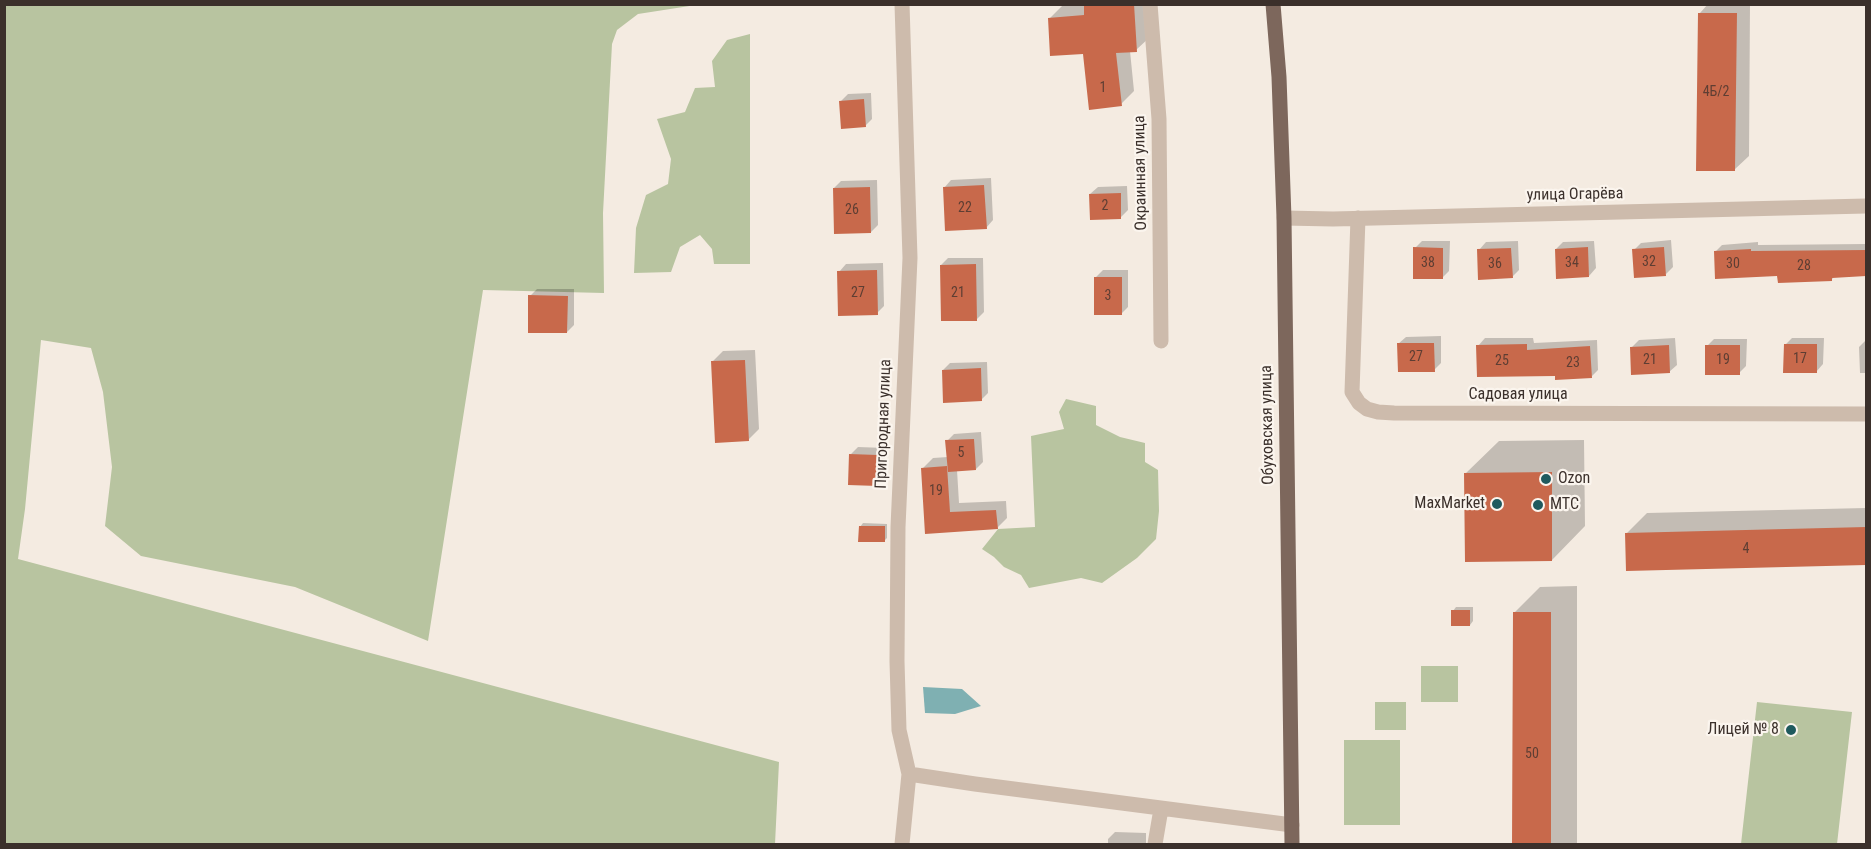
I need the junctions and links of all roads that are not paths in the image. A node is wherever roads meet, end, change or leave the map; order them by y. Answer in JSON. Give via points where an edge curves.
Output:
{"nodes":[{"id":1,"x":902,"y":4,"type":"edge"},
{"id":2,"x":1150,"y":4,"type":"edge"},
{"id":3,"x":1273,"y":4,"type":"edge"},
{"id":4,"x":1866,"y":206,"type":"edge"},
{"id":5,"x":1284,"y":218,"type":"junction"},
{"id":6,"x":1358,"y":218,"type":"junction"},
{"id":7,"x":1161,"y":341,"type":"dead end"},
{"id":8,"x":1866,"y":414,"type":"edge"},
{"id":9,"x":909,"y":774,"type":"junction"},
{"id":10,"x":1161,"y":809,"type":"junction"},
{"id":11,"x":1292,"y":825,"type":"junction"},
{"id":12,"x":902,"y":844,"type":"edge"},
{"id":13,"x":1155,"y":844,"type":"edge"},
{"id":14,"x":1292,"y":844,"type":"edge"}],
"edges":[{"from":1,"to":9,"type":"street","name":"Пригородная улица","via":[[910,258],[898,527],[897,661],[899,730]]},
{"from":2,"to":7,"type":"street","name":"Окраинная улица","via":[[1159,119]]},
{"from":3,"to":5,"type":"main road","name":"Обуховская улица","via":[[1280,77]]},
{"from":4,"to":6,"type":"street","name":"улица Огарёва"},
{"from":5,"to":6,"type":"street","name":"улица Огарёва"},
{"from":5,"to":11,"type":"main road","name":"Обуховская улица"},
{"from":6,"to":8,"type":"street","name":"Садовая улица","via":[[1352,392],[1366,409],[1394,413]]},
{"from":9,"to":10,"type":"street"},
{"from":9,"to":12,"type":"street","name":"Пригородная улица"},
{"from":10,"to":11,"type":"street"},
{"from":10,"to":13,"type":"street"},
{"from":11,"to":14,"type":"main road","name":"Обуховская улица"}]}
